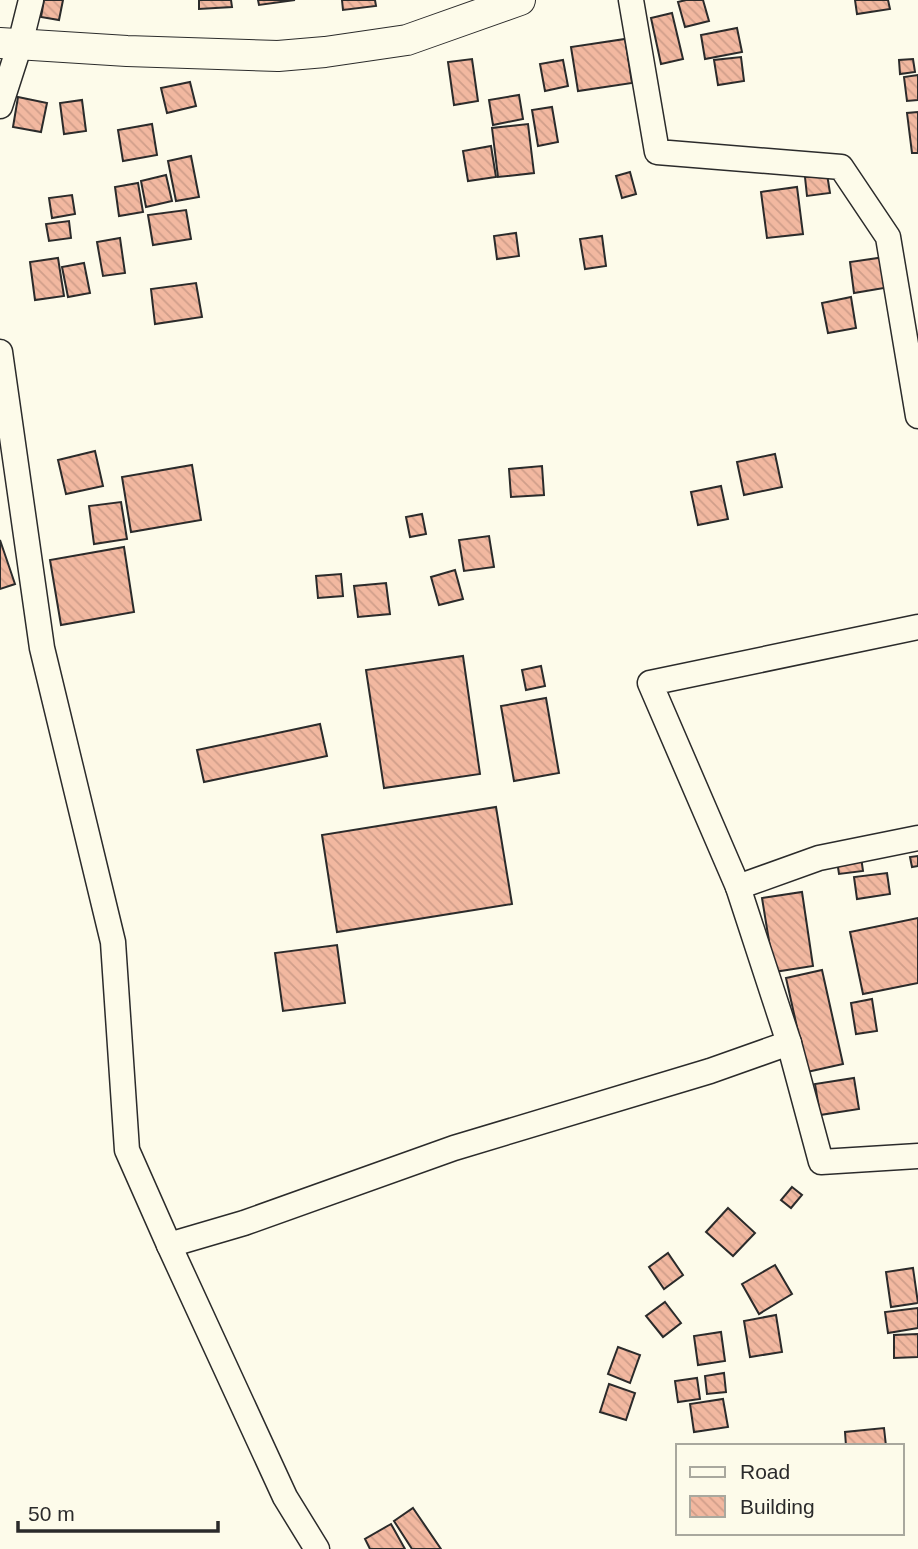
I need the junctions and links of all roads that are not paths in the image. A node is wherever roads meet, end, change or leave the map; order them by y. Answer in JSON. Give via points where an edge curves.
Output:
{"nodes":[{"id":1,"x":31,"y":0,"type":"edge"},
{"id":2,"x":520,"y":0,"type":"edge"},
{"id":3,"x":631,"y":0,"type":"edge"},
{"id":4,"x":10,"y":44,"type":"edge"},
{"id":5,"x":0,"y":106,"type":"edge"},
{"id":6,"x":0,"y":352,"type":"edge"},
{"id":7,"x":918,"y":416,"type":"edge"},
{"id":8,"x":918,"y":628,"type":"edge"},
{"id":9,"x":918,"y":838,"type":"edge"},
{"id":10,"x":737,"y":887,"type":"junction"},
{"id":11,"x":789,"y":1043,"type":"junction"},
{"id":12,"x":918,"y":1156,"type":"edge"},
{"id":13,"x":169,"y":1245,"type":"junction"},
{"id":14,"x":317,"y":1549,"type":"edge"}],
"edges":[{"from":1,"to":4,"type":"street"},
{"from":2,"to":4,"type":"street","via":[[407,40],[325,52],[278,56]]},
{"from":3,"to":7,"type":"street","via":[[657,152],[841,167],[888,237]]},
{"from":4,"to":5,"type":"street"},
{"from":6,"to":13,"type":"street","via":[[42,648],[113,942],[127,1150]]},
{"from":8,"to":10,"type":"street","via":[[650,683]]},
{"from":9,"to":10,"type":"street","via":[[820,858]]},
{"from":10,"to":11,"type":"street"},
{"from":11,"to":12,"type":"street","via":[[821,1162]]},
{"from":11,"to":13,"type":"street","via":[[454,1148]]},
{"from":13,"to":14,"type":"street","via":[[285,1497]]}]}
